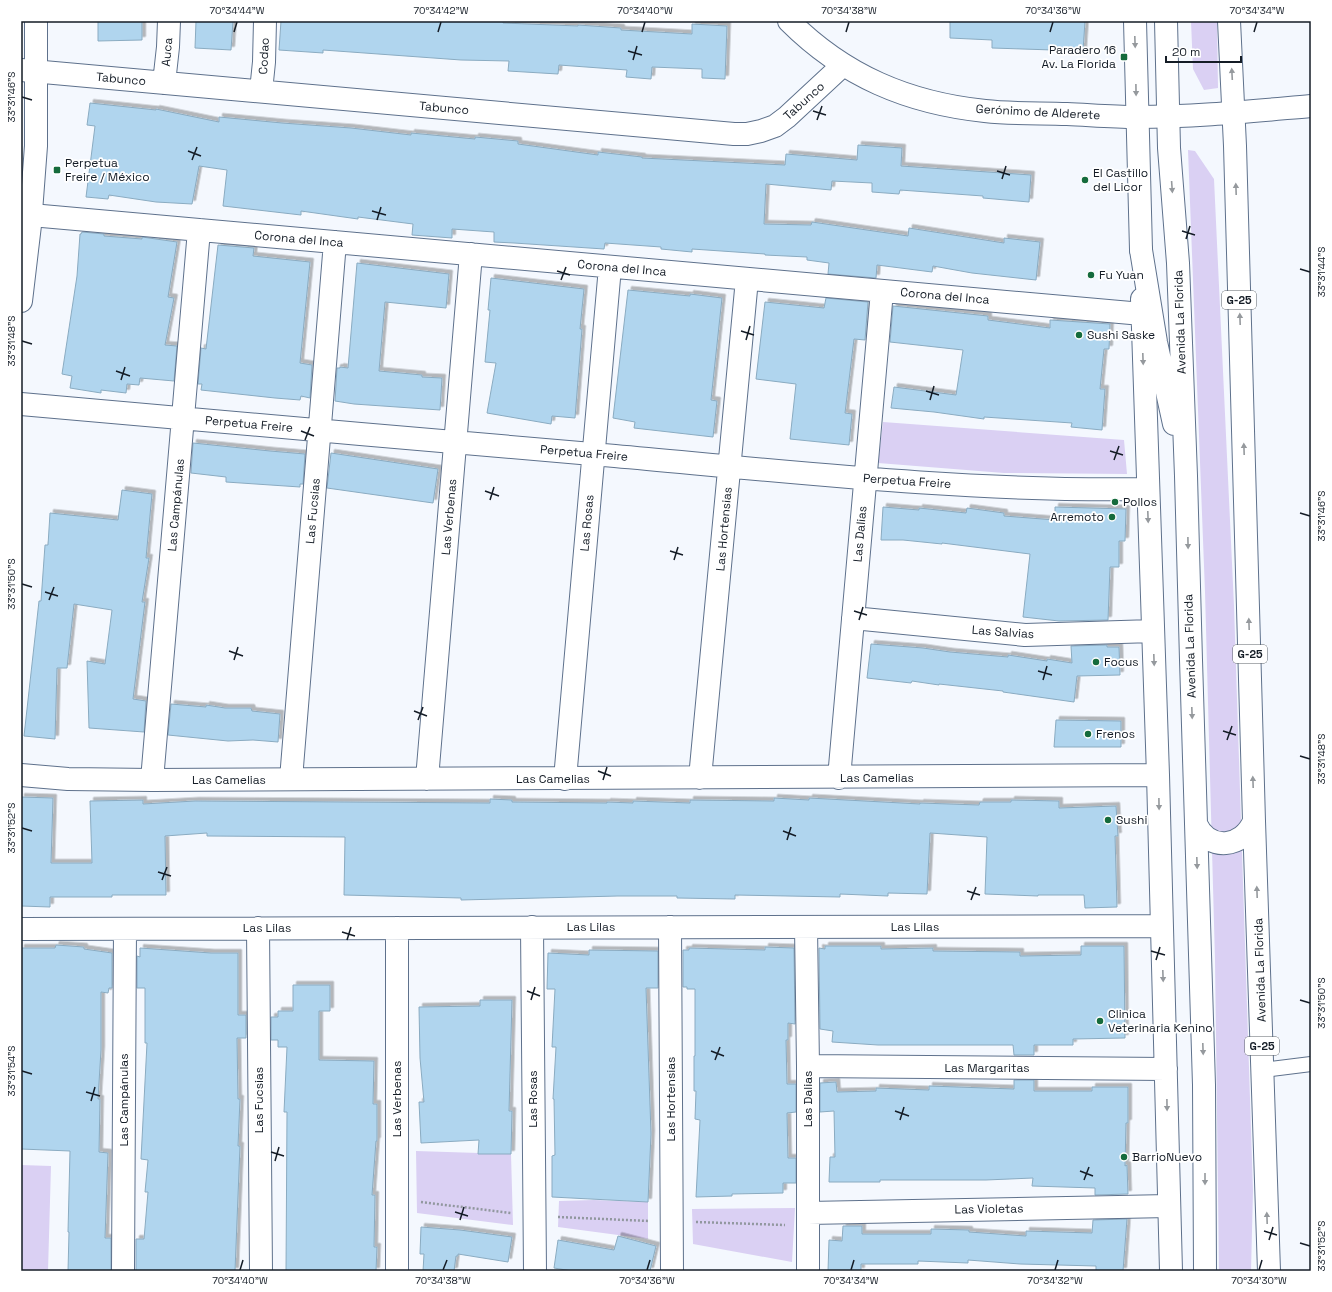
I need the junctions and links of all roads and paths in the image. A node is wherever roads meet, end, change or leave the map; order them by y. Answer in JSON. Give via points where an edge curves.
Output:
{"nodes":[{"id":1,"x":36,"y":21,"type":"edge"},
{"id":2,"x":169,"y":21,"type":"edge"},
{"id":3,"x":265,"y":21,"type":"edge"},
{"id":4,"x":789,"y":21,"type":"edge"},
{"id":5,"x":1135,"y":21,"type":"edge"},
{"id":6,"x":1166,"y":21,"type":"edge"},
{"id":7,"x":1229,"y":21,"type":"edge"},
{"id":8,"x":843,"y":65,"type":"junction"},
{"id":9,"x":28,"y":71,"type":"edge"},
{"id":10,"x":164,"y":83,"type":"junction"},
{"id":11,"x":261,"y":92,"type":"junction"},
{"id":12,"x":1311,"y":106,"type":"edge"},
{"id":13,"x":1233,"y":113,"type":"junction"},
{"id":14,"x":1168,"y":116,"type":"junction"},
{"id":15,"x":1137,"y":117,"type":"junction"},
{"id":16,"x":27,"y":222,"type":"edge"},
{"id":17,"x":199,"y":230,"type":"junction"},
{"id":18,"x":335,"y":242,"type":"junction"},
{"id":19,"x":1141,"y":250,"type":"junction"},
{"id":20,"x":471,"y":254,"type":"junction"},
{"id":21,"x":610,"y":267,"type":"junction"},
{"id":22,"x":747,"y":279,"type":"junction"},
{"id":23,"x":882,"y":291,"type":"junction"},
{"id":24,"x":21,"y":301,"type":"edge"},
{"id":25,"x":1142,"y":314,"type":"junction"},
{"id":26,"x":21,"y":404,"type":"edge"},
{"id":27,"x":183,"y":418,"type":"junction"},
{"id":28,"x":320,"y":430,"type":"junction"},
{"id":29,"x":455,"y":442,"type":"junction"},
{"id":30,"x":593,"y":454,"type":"junction"},
{"id":31,"x":729,"y":466,"type":"junction"},
{"id":32,"x":1186,"y":476,"type":"junction"},
{"id":33,"x":866,"y":478,"type":"junction"},
{"id":34,"x":1147,"y":489,"type":"junction"},
{"id":35,"x":853,"y":618,"type":"junction"},
{"id":36,"x":1153,"y":631,"type":"junction"},
{"id":37,"x":21,"y":775,"type":"edge"},
{"id":38,"x":1158,"y":776,"type":"junction"},
{"id":39,"x":700,"y":778,"type":"junction"},
{"id":40,"x":839,"y":778,"type":"junction"},
{"id":41,"x":427,"y":779,"type":"junction"},
{"id":42,"x":565,"y":779,"type":"junction"},
{"id":43,"x":152,"y":780,"type":"junction"},
{"id":44,"x":291,"y":780,"type":"junction"},
{"id":45,"x":1254,"y":821,"type":"junction"},
{"id":46,"x":1196,"y":824,"type":"junction"},
{"id":47,"x":1161,"y":926,"type":"junction"},
{"id":48,"x":670,"y":927,"type":"junction"},
{"id":49,"x":806,"y":927,"type":"junction"},
{"id":50,"x":258,"y":928,"type":"junction"},
{"id":51,"x":397,"y":928,"type":"junction"},
{"id":52,"x":532,"y":928,"type":"junction"},
{"id":53,"x":21,"y":929,"type":"edge"},
{"id":54,"x":126,"y":929,"type":"junction"},
{"id":55,"x":1311,"y":1064,"type":"edge"},
{"id":56,"x":808,"y":1066,"type":"junction"},
{"id":57,"x":1166,"y":1069,"type":"junction"},
{"id":58,"x":1263,"y":1070,"type":"junction"},
{"id":59,"x":397,"y":1198,"type":"junction"},
{"id":60,"x":1169,"y":1206,"type":"junction"},
{"id":61,"x":534,"y":1216,"type":"junction"},
{"id":62,"x":808,"y":1219,"type":"junction"},
{"id":63,"x":672,"y":1221,"type":"junction"},
{"id":64,"x":123,"y":1271,"type":"edge"},
{"id":65,"x":261,"y":1271,"type":"edge"},
{"id":66,"x":397,"y":1271,"type":"edge"},
{"id":67,"x":535,"y":1271,"type":"edge"},
{"id":68,"x":672,"y":1271,"type":"edge"},
{"id":69,"x":808,"y":1271,"type":"edge"},
{"id":70,"x":1171,"y":1271,"type":"edge"},
{"id":71,"x":1205,"y":1271,"type":"edge"},
{"id":72,"x":1269,"y":1271,"type":"edge"}],
"edges":[{"from":1,"to":9,"type":"street"},
{"from":2,"to":10,"type":"street","name":"Auca"},
{"from":3,"to":11,"type":"street","name":"Codao"},
{"from":4,"to":8,"type":"street","name":"Gerónimo de Alderete","via":[[819,49]]},
{"from":5,"to":15,"type":"street","one_way":true},
{"from":6,"to":14,"type":"street","name":"Avenida La Florida"},
{"from":13,"to":7,"type":"street","name":"Avenida La Florida","number":"G-25","one_way":true},
{"from":8,"to":11,"type":"street","name":"Tabunco","via":[[775,126],[747,134]]},
{"from":8,"to":15,"type":"street","name":"Gerónimo de Alderete","via":[[898,92],[956,107],[986,111]]},
{"from":9,"to":10,"type":"street","name":"Tabunco"},
{"from":9,"to":16,"type":"street","via":[[36,146]]},
{"from":10,"to":11,"type":"street","name":"Tabunco"},
{"from":12,"to":13,"type":"street","name":"Gerónimo de Alderete"},
{"from":13,"to":14,"type":"street","name":"Gerónimo de Alderete"},
{"from":45,"to":13,"type":"street","name":"Avenida La Florida","number":"G-25","one_way":true},
{"from":14,"to":15,"type":"street","name":"Gerónimo de Alderete"},
{"from":14,"to":32,"type":"street","name":"Avenida La Florida","one_way":true,"via":[[1178,263]]},
{"from":15,"to":19,"type":"street"},
{"from":16,"to":17,"type":"street","name":"Corona del Inca"},
{"from":16,"to":24,"type":"street"},
{"from":17,"to":18,"type":"street","name":"Corona del Inca"},
{"from":17,"to":27,"type":"street","name":"Las Campánulas"},
{"from":18,"to":20,"type":"street","name":"Corona del Inca"},
{"from":18,"to":28,"type":"street","name":"Las Fucsias"},
{"from":19,"to":25,"type":"street"},
{"from":19,"to":32,"type":"street","via":[[1156,342]]},
{"from":20,"to":21,"type":"street","name":"Corona del Inca"},
{"from":20,"to":29,"type":"street","name":"Las Verbenas"},
{"from":21,"to":22,"type":"street","name":"Corona del Inca"},
{"from":21,"to":30,"type":"street","name":"Las Rosas"},
{"from":22,"to":23,"type":"street","name":"Corona del Inca"},
{"from":22,"to":31,"type":"street","name":"Las Hortensias"},
{"from":23,"to":25,"type":"street","name":"Corona del Inca"},
{"from":23,"to":33,"type":"street","name":"Las Dalias"},
{"from":25,"to":34,"type":"street","one_way":true},
{"from":26,"to":27,"type":"street","name":"Perpetua Freire"},
{"from":27,"to":28,"type":"street","name":"Perpetua Freire"},
{"from":27,"to":43,"type":"street","name":"Las Campánulas"},
{"from":28,"to":29,"type":"street","name":"Perpetua Freire"},
{"from":28,"to":44,"type":"street","name":"Las Fucsias"},
{"from":29,"to":30,"type":"street","name":"Perpetua Freire"},
{"from":29,"to":41,"type":"street","name":"Las Verbenas"},
{"from":30,"to":31,"type":"street","name":"Perpetua Freire"},
{"from":30,"to":42,"type":"street","name":"Las Rosas"},
{"from":31,"to":33,"type":"street","name":"Perpetua Freire"},
{"from":31,"to":39,"type":"street","name":"Las Hortensias"},
{"from":32,"to":46,"type":"street","name":"Avenida La Florida","one_way":true},
{"from":33,"to":34,"type":"street","name":"Perpetua Freire","via":[[1033,488]]},
{"from":33,"to":35,"type":"street","name":"Las Dalias"},
{"from":34,"to":36,"type":"street","one_way":true},
{"from":35,"to":36,"type":"street","name":"Las Salvias","via":[[1024,635]]},
{"from":35,"to":40,"type":"street","name":"Las Dalias"},
{"from":36,"to":38,"type":"street","one_way":true},
{"from":37,"to":43,"type":"street","name":"Las Camelias","via":[[68,779]]},
{"from":38,"to":40,"type":"street","name":"Las Camelias"},
{"from":38,"to":47,"type":"street","one_way":true},
{"from":39,"to":40,"type":"street","name":"Las Camelias"},
{"from":39,"to":42,"type":"street","name":"Las Camelias"},
{"from":41,"to":42,"type":"street","name":"Las Camelias"},
{"from":41,"to":44,"type":"street","name":"Las Camelias"},
{"from":43,"to":44,"type":"street","name":"Las Camelias"},
{"from":45,"to":46,"type":"street","via":[[1248,833],[1233,842],[1224,843],[1207,838]]},
{"from":58,"to":45,"type":"street","name":"Avenida La Florida","number":"G-25","one_way":true},
{"from":46,"to":71,"type":"street","name":"Avenida La Florida","one_way":true,"via":[[1204,1086]]},
{"from":47,"to":49,"type":"street","name":"Las Lilas"},
{"from":47,"to":57,"type":"street","one_way":true},
{"from":48,"to":49,"type":"street","name":"Las Lilas"},
{"from":48,"to":52,"type":"street","name":"Las Lilas"},
{"from":48,"to":63,"type":"street","name":"Las Hortensias"},
{"from":49,"to":56,"type":"street","name":"Las Dalias"},
{"from":50,"to":51,"type":"street","name":"Las Lilas"},
{"from":50,"to":54,"type":"street","name":"Las Lilas"},
{"from":50,"to":65,"type":"street","name":"Las Fucsias"},
{"from":51,"to":52,"type":"street","name":"Las Lilas"},
{"from":51,"to":59,"type":"street","name":"Las Verbenas"},
{"from":52,"to":61,"type":"street","name":"Las Rosas"},
{"from":53,"to":54,"type":"street","name":"Las Lilas"},
{"from":54,"to":64,"type":"street","name":"Las Campánulas"},
{"from":55,"to":58,"type":"lane"},
{"from":56,"to":57,"type":"street","name":"Las Margaritas"},
{"from":56,"to":62,"type":"street","name":"Las Dalias"},
{"from":57,"to":60,"type":"street","one_way":true},
{"from":72,"to":58,"type":"street","name":"Avenida La Florida","number":"G-25","one_way":true},
{"from":59,"to":61,"type":"path"},
{"from":59,"to":66,"type":"street","name":"Las Verbenas"},
{"from":60,"to":62,"type":"street","name":"Las Violetas"},
{"from":60,"to":70,"type":"street"},
{"from":61,"to":63,"type":"path"},
{"from":61,"to":67,"type":"street","name":"Las Rosas"},
{"from":62,"to":63,"type":"path"},
{"from":62,"to":69,"type":"street","name":"Las Dalias"},
{"from":63,"to":68,"type":"street","name":"Las Hortensias"}]}
